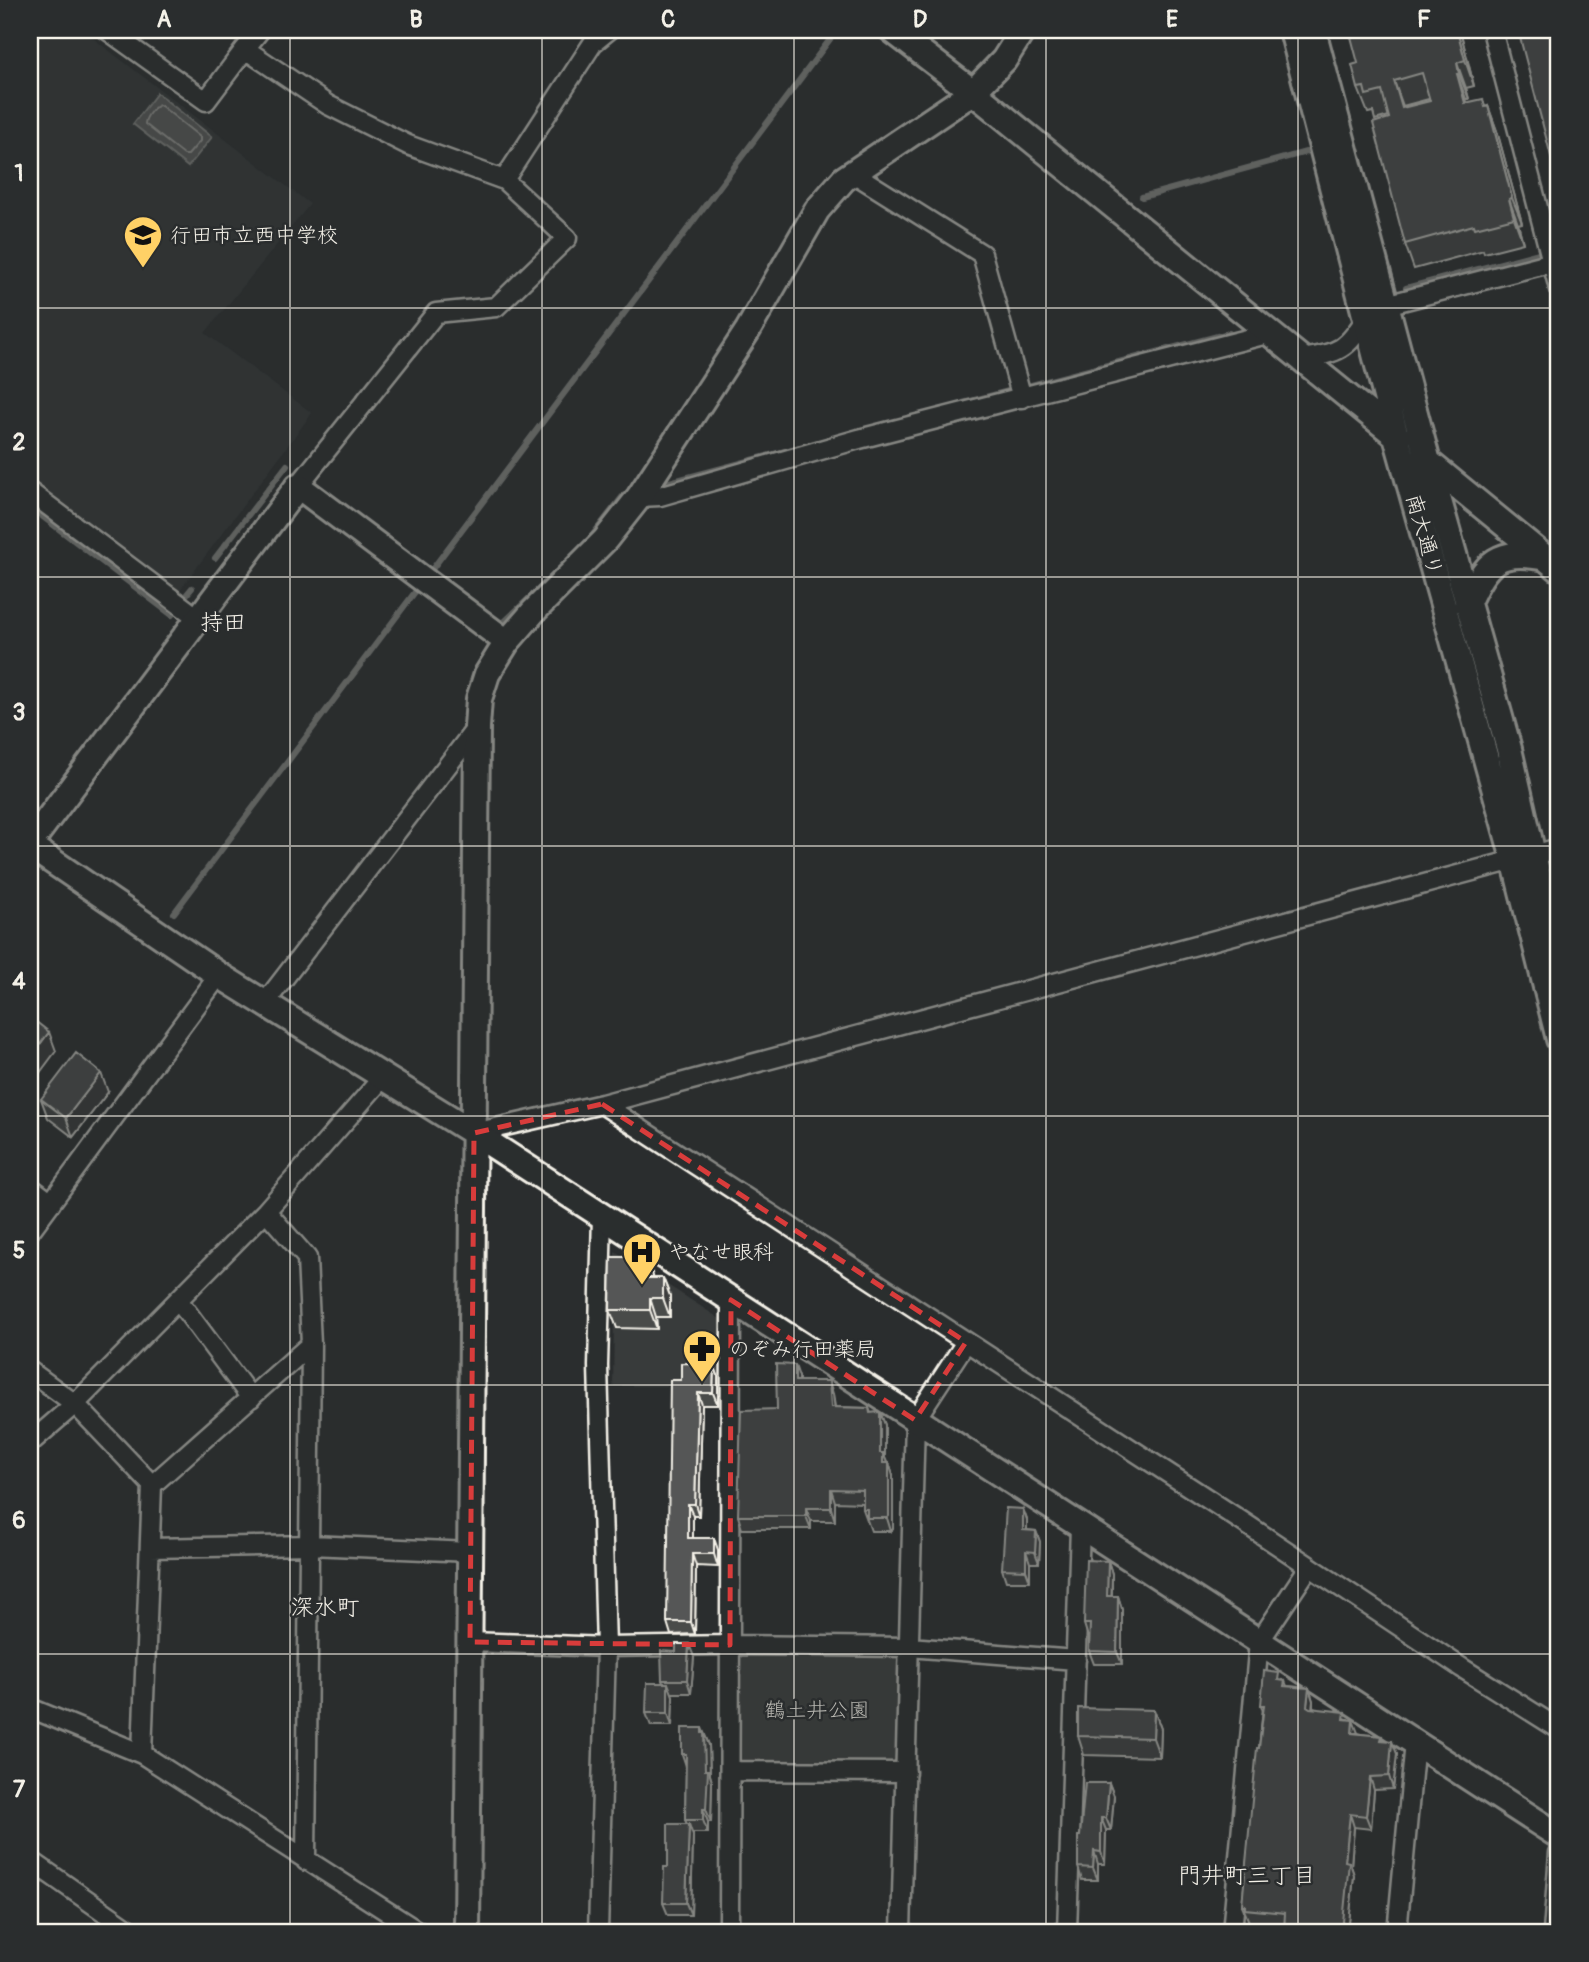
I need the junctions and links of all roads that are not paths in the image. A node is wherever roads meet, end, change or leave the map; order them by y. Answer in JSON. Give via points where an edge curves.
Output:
{"nodes":[{"id":1,"x":107,"y":30,"type":"edge"},
{"id":2,"x":260,"y":30,"type":"edge"},
{"id":3,"x":609,"y":30,"type":"edge"},
{"id":4,"x":892,"y":30,"type":"edge"},
{"id":5,"x":1023,"y":30,"type":"edge"},
{"id":6,"x":1292,"y":30,"type":"edge"},
{"id":7,"x":1313,"y":30,"type":"edge"},
{"id":8,"x":1492,"y":30,"type":"edge"},
{"id":9,"x":245,"y":49,"type":"junction"},
{"id":10,"x":973,"y":92,"type":"junction"},
{"id":11,"x":853,"y":173,"type":"junction"},
{"id":12,"x":504,"y":180,"type":"junction"},
{"id":13,"x":1553,"y":262,"type":"junction"},
{"id":14,"x":1559,"y":289,"type":"edge"},
{"id":15,"x":1376,"y":312,"type":"junction"},
{"id":16,"x":1271,"y":333,"type":"junction"},
{"id":17,"x":1303,"y":359,"type":"junction"},
{"id":18,"x":1022,"y":398,"type":"junction"},
{"id":19,"x":1396,"y":436,"type":"junction"},
{"id":20,"x":1429,"y":462,"type":"junction"},
{"id":21,"x":298,"y":485,"type":"junction"},
{"id":22,"x":30,"y":492,"type":"edge"},
{"id":23,"x":639,"y":496,"type":"junction"},
{"id":24,"x":1553,"y":564,"type":"edge"},
{"id":25,"x":1467,"y":604,"type":"junction"},
{"id":26,"x":198,"y":619,"type":"junction"},
{"id":27,"x":507,"y":642,"type":"junction"},
{"id":28,"x":477,"y":727,"type":"junction"},
{"id":29,"x":1559,"y":848,"type":"edge"},
{"id":30,"x":32,"y":851,"type":"edge"},
{"id":31,"x":1523,"y":857,"type":"junction"},
{"id":32,"x":1559,"y":956,"type":"edge"},
{"id":33,"x":219,"y":975,"type":"junction"},
{"id":34,"x":265,"y":1003,"type":"junction"},
{"id":35,"x":1559,"y":1039,"type":"edge"},
{"id":36,"x":384,"y":1076,"type":"junction"},
{"id":37,"x":602,"y":1104,"type":"junction"},
{"id":38,"x":474,"y":1133,"type":"junction"},
{"id":39,"x":30,"y":1187,"type":"edge"},
{"id":40,"x":51,"y":1203,"type":"junction"},
{"id":41,"x":267,"y":1211,"type":"junction"},
{"id":42,"x":602,"y":1216,"type":"junction"},
{"id":43,"x":30,"y":1231,"type":"edge"},
{"id":44,"x":178,"y":1300,"type":"junction"},
{"id":45,"x":731,"y":1300,"type":"junction"},
{"id":46,"x":966,"y":1342,"type":"junction"},
{"id":47,"x":311,"y":1344,"type":"junction"},
{"id":48,"x":30,"y":1371,"type":"edge"},
{"id":49,"x":251,"y":1398,"type":"junction"},
{"id":50,"x":75,"y":1404,"type":"junction"},
{"id":51,"x":915,"y":1420,"type":"junction"},
{"id":52,"x":30,"y":1443,"type":"edge"},
{"id":53,"x":152,"y":1485,"type":"junction"},
{"id":54,"x":1080,"y":1526,"type":"junction"},
{"id":55,"x":311,"y":1545,"type":"junction"},
{"id":56,"x":149,"y":1548,"type":"junction"},
{"id":57,"x":470,"y":1552,"type":"junction"},
{"id":58,"x":1308,"y":1567,"type":"junction"},
{"id":59,"x":470,"y":1642,"type":"junction"},
{"id":60,"x":1259,"y":1642,"type":"junction"},
{"id":61,"x":730,"y":1645,"type":"junction"},
{"id":62,"x":606,"y":1647,"type":"junction"},
{"id":63,"x":909,"y":1647,"type":"junction"},
{"id":64,"x":1076,"y":1660,"type":"junction"},
{"id":65,"x":30,"y":1708,"type":"edge"},
{"id":66,"x":1559,"y":1729,"type":"edge"},
{"id":67,"x":1415,"y":1742,"type":"junction"},
{"id":68,"x":142,"y":1754,"type":"junction"},
{"id":69,"x":730,"y":1771,"type":"junction"},
{"id":70,"x":906,"y":1772,"type":"junction"},
{"id":71,"x":1559,"y":1836,"type":"edge"},
{"id":72,"x":1559,"y":1853,"type":"edge"},
{"id":73,"x":30,"y":1860,"type":"edge"},
{"id":74,"x":306,"y":1861,"type":"junction"},
{"id":75,"x":123,"y":1929,"type":"edge"},
{"id":76,"x":1237,"y":1931,"type":"edge"},
{"id":77,"x":419,"y":1932,"type":"edge"},
{"id":78,"x":467,"y":1932,"type":"edge"},
{"id":79,"x":598,"y":1932,"type":"edge"},
{"id":80,"x":729,"y":1932,"type":"edge"},
{"id":81,"x":901,"y":1932,"type":"edge"},
{"id":82,"x":1067,"y":1932,"type":"edge"},
{"id":83,"x":1397,"y":1932,"type":"edge"},
{"id":84,"x":1553,"y":1932,"type":"edge"}],
"edges":[{"from":1,"to":9,"type":"street","via":[[206,101]]},
{"from":2,"to":9,"type":"street"},
{"from":3,"to":12,"type":"street","via":[[593,43]]},
{"from":4,"to":10,"type":"street"},
{"from":5,"to":10,"type":"street","via":[[1004,60]]},
{"from":6,"to":15,"type":"street","name":"南大通り"},
{"from":7,"to":15,"type":"street","name":"南大通り"},
{"from":8,"to":13,"type":"street"},
{"from":9,"to":12,"type":"street","via":[[328,105],[408,145]]},
{"from":10,"to":11,"type":"street"},
{"from":10,"to":16,"type":"street"},
{"from":11,"to":18,"type":"street","via":[[982,254]]},
{"from":11,"to":23,"type":"street","via":[[817,211],[748,330]]},
{"from":12,"to":21,"type":"street","via":[[567,238],[496,307],[436,313]]},
{"from":13,"to":14,"type":"street"},
{"from":13,"to":15,"type":"street"},
{"from":15,"to":17,"type":"street","via":[[1346,346]]},
{"from":15,"to":19,"type":"street","name":"南大通り"},
{"from":15,"to":20,"type":"street","name":"南大通り"},
{"from":16,"to":17,"type":"street"},
{"from":16,"to":18,"type":"street"},
{"from":17,"to":19,"type":"street"},
{"from":18,"to":23,"type":"street","via":[[660,496]]},
{"from":19,"to":20,"type":"street"},
{"from":19,"to":31,"type":"street","name":"南大通り"},
{"from":20,"to":24,"type":"street"},
{"from":20,"to":25,"type":"street","name":"南大通り"},
{"from":21,"to":26,"type":"street"},
{"from":21,"to":27,"type":"street"},
{"from":22,"to":26,"type":"street"},
{"from":23,"to":27,"type":"street","via":[[605,540]]},
{"from":24,"to":25,"type":"street","via":[[1523,553],[1505,556],[1488,566]]},
{"from":25,"to":31,"type":"street","name":"南大通り","via":[[1508,749]]},
{"from":26,"to":30,"type":"street"},
{"from":27,"to":28,"type":"street","via":[[487,674]]},
{"from":28,"to":34,"type":"street"},
{"from":28,"to":38,"type":"street"},
{"from":29,"to":31,"type":"street"},
{"from":30,"to":33,"type":"street"},
{"from":31,"to":32,"type":"street","name":"南大通り"},
{"from":31,"to":35,"type":"street","name":"南大通り"},
{"from":31,"to":37,"type":"street"},
{"from":33,"to":34,"type":"street"},
{"from":33,"to":40,"type":"street"},
{"from":34,"to":36,"type":"street"},
{"from":36,"to":38,"type":"street"},
{"from":36,"to":41,"type":"street"},
{"from":37,"to":38,"type":"street"},
{"from":37,"to":46,"type":"street"},
{"from":38,"to":42,"type":"street"},
{"from":38,"to":57,"type":"street"},
{"from":39,"to":40,"type":"street"},
{"from":40,"to":43,"type":"street"},
{"from":41,"to":44,"type":"street"},
{"from":41,"to":47,"type":"street","via":[[307,1258]]},
{"from":42,"to":45,"type":"street"},
{"from":42,"to":62,"type":"street","via":[[598,1366]]},
{"from":44,"to":49,"type":"street"},
{"from":44,"to":50,"type":"street"},
{"from":45,"to":51,"type":"street"},
{"from":45,"to":61,"type":"street"},
{"from":46,"to":51,"type":"street"},
{"from":46,"to":58,"type":"street"},
{"from":47,"to":49,"type":"street"},
{"from":47,"to":55,"type":"street"},
{"from":48,"to":50,"type":"street"},
{"from":49,"to":53,"type":"street"},
{"from":50,"to":52,"type":"street"},
{"from":50,"to":53,"type":"street"},
{"from":51,"to":54,"type":"street"},
{"from":51,"to":63,"type":"street"},
{"from":53,"to":56,"type":"street"},
{"from":54,"to":60,"type":"street"},
{"from":54,"to":64,"type":"street"},
{"from":55,"to":56,"type":"street"},
{"from":55,"to":57,"type":"street"},
{"from":55,"to":74,"type":"street"},
{"from":56,"to":68,"type":"street"},
{"from":57,"to":59,"type":"street"},
{"from":58,"to":60,"type":"street"},
{"from":58,"to":66,"type":"street"},
{"from":59,"to":62,"type":"street"},
{"from":59,"to":78,"type":"street"},
{"from":60,"to":67,"type":"street"},
{"from":60,"to":76,"type":"street"},
{"from":61,"to":62,"type":"street"},
{"from":61,"to":63,"type":"street"},
{"from":61,"to":69,"type":"street"},
{"from":62,"to":79,"type":"street"},
{"from":63,"to":64,"type":"street"},
{"from":63,"to":70,"type":"street"},
{"from":64,"to":82,"type":"street"},
{"from":65,"to":68,"type":"street"},
{"from":67,"to":71,"type":"street"},
{"from":67,"to":83,"type":"street"},
{"from":68,"to":74,"type":"street"},
{"from":69,"to":70,"type":"street"},
{"from":69,"to":80,"type":"street"},
{"from":70,"to":81,"type":"street"},
{"from":72,"to":84,"type":"street"},
{"from":73,"to":75,"type":"street"},
{"from":74,"to":77,"type":"street"}]}
